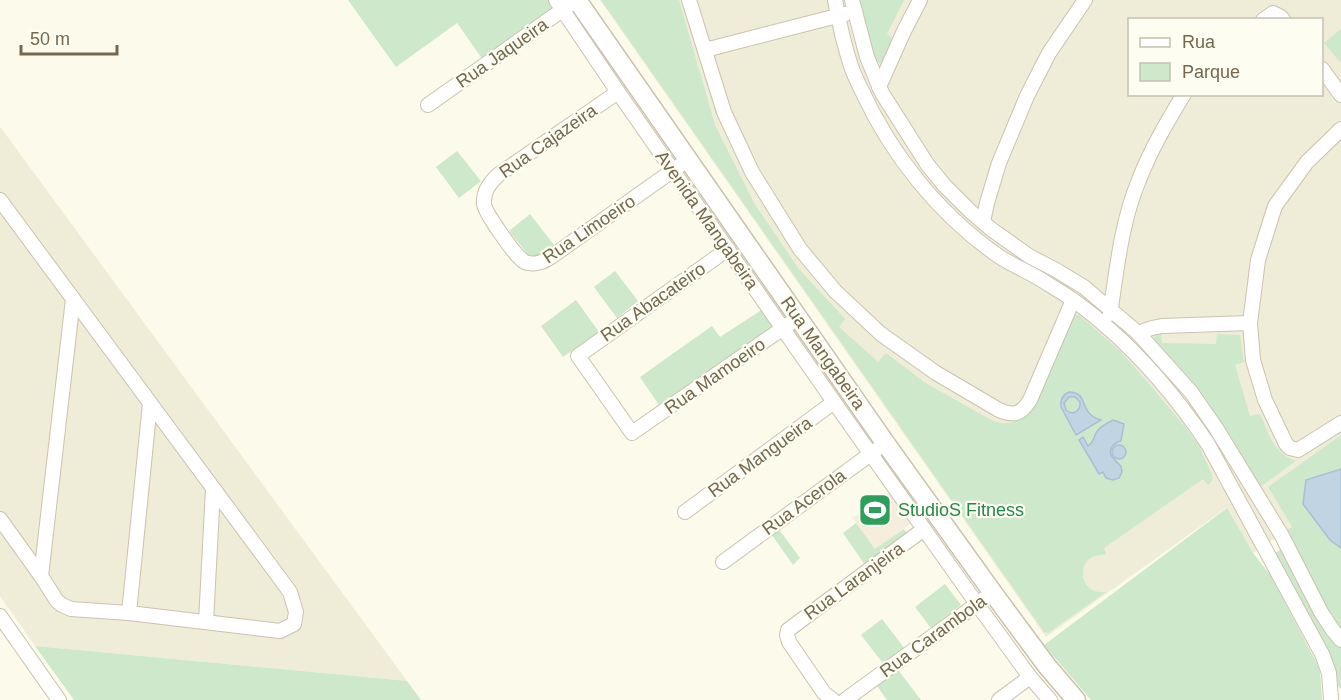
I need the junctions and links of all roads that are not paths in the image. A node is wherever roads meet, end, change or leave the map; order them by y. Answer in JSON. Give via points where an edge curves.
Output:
{"nodes":[{"id":1,"x":689,"y":0,"type":"edge"},
{"id":2,"x":835,"y":0,"type":"edge"},
{"id":3,"x":920,"y":0,"type":"edge"},
{"id":4,"x":1085,"y":0,"type":"edge"},
{"id":5,"x":568,"y":2,"type":"edge"},
{"id":6,"x":853,"y":5,"type":"edge"},
{"id":7,"x":838,"y":16,"type":"junction"},
{"id":8,"x":1266,"y":18,"type":"edge"},
{"id":9,"x":1281,"y":18,"type":"edge"},
{"id":10,"x":705,"y":50,"type":"junction"},
{"id":11,"x":1323,"y":70,"type":"edge"},
{"id":12,"x":879,"y":87,"type":"junction"},
{"id":13,"x":618,"y":92,"type":"junction"},
{"id":14,"x":1341,"y":95,"type":"edge"},
{"id":15,"x":1183,"y":96,"type":"edge"},
{"id":16,"x":428,"y":105,"type":"dead end"},
{"id":17,"x":1341,"y":129,"type":"edge"},
{"id":18,"x":688,"y":159,"type":"junction"},
{"id":19,"x":927,"y":164,"type":"junction"},
{"id":20,"x":673,"y":171,"type":"junction"},
{"id":21,"x":916,"y":178,"type":"junction"},
{"id":22,"x":484,"y":194,"type":"joint"},
{"id":23,"x":1,"y":201,"type":"edge"},
{"id":24,"x":0,"y":222,"type":"edge"},
{"id":25,"x":983,"y":222,"type":"junction"},
{"id":26,"x":728,"y":249,"type":"junction"},
{"id":27,"x":73,"y":299,"type":"junction"},
{"id":28,"x":1073,"y":300,"type":"junction"},
{"id":29,"x":1110,"y":309,"type":"junction"},
{"id":30,"x":791,"y":323,"type":"junction"},
{"id":31,"x":1250,"y":323,"type":"junction"},
{"id":32,"x":1107,"y":327,"type":"junction"},
{"id":33,"x":1138,"y":333,"type":"junction"},
{"id":34,"x":834,"y":402,"type":"junction"},
{"id":35,"x":150,"y":404,"type":"junction"},
{"id":36,"x":1341,"y":423,"type":"edge"},
{"id":37,"x":632,"y":433,"type":"joint"},
{"id":38,"x":886,"y":444,"type":"junction"},
{"id":39,"x":871,"y":454,"type":"junction"},
{"id":40,"x":1250,"y":483,"type":"junction"},
{"id":41,"x":213,"y":489,"type":"junction"},
{"id":42,"x":1233,"y":492,"type":"junction"},
{"id":43,"x":686,"y":512,"type":"dead end"},
{"id":44,"x":0,"y":519,"type":"edge"},
{"id":45,"x":924,"y":529,"type":"junction"},
{"id":46,"x":1288,"y":547,"type":"junction"},
{"id":47,"x":1270,"y":559,"type":"junction"},
{"id":48,"x":723,"y":562,"type":"dead end"},
{"id":49,"x":41,"y":576,"type":"junction"},
{"id":50,"x":993,"y":593,"type":"junction"},
{"id":51,"x":977,"y":604,"type":"junction"},
{"id":52,"x":129,"y":613,"type":"junction"},
{"id":53,"x":0,"y":616,"type":"edge"},
{"id":54,"x":206,"y":622,"type":"junction"},
{"id":55,"x":1341,"y":640,"type":"edge"},
{"id":56,"x":1329,"y":674,"type":"junction"},
{"id":57,"x":1030,"y":677,"type":"junction"},
{"id":58,"x":1341,"y":689,"type":"edge"},
{"id":59,"x":59,"y":700,"type":"edge"},
{"id":60,"x":833,"y":700,"type":"edge"},
{"id":61,"x":845,"y":700,"type":"edge"},
{"id":62,"x":999,"y":700,"type":"edge"},
{"id":63,"x":1050,"y":700,"type":"edge"},
{"id":64,"x":1076,"y":700,"type":"edge"},
{"id":65,"x":1331,"y":700,"type":"edge"}],
"edges":[{"from":1,"to":10,"type":"street"},
{"from":2,"to":7,"type":"street"},
{"from":3,"to":12,"type":"street"},
{"from":4,"to":25,"type":"street","via":[[1049,53],[1027,96],[999,163]]},
{"from":5,"to":13,"type":"street","name":"Avenida Mangabeira"},
{"from":5,"to":16,"type":"street","name":"Rua Jaqueira"},
{"from":5,"to":18,"type":"street","name":"Rua Mangabeira"},
{"from":6,"to":7,"type":"street"},
{"from":6,"to":12,"type":"street"},
{"from":7,"to":10,"type":"street"},
{"from":7,"to":21,"type":"street","via":[[851,68],[870,109]]},
{"from":8,"to":9,"type":"street","via":[[1273,13]]},
{"from":10,"to":28,"type":"street","via":[[724,112],[752,172],[800,249],[835,291],[881,334],[936,373],[999,410],[1017,414],[1030,400]]},
{"from":11,"to":14,"type":"street"},
{"from":12,"to":19,"type":"street"},
{"from":13,"to":20,"type":"street","name":"Avenida Mangabeira"},
{"from":13,"to":22,"type":"street","name":"Rua Cajazeira","via":[[498,175]]},
{"from":15,"to":29,"type":"street","via":[[1138,181],[1124,229]]},
{"from":17,"to":31,"type":"street","via":[[1306,162],[1275,206],[1258,260]]},
{"from":18,"to":20,"type":"street","name":"Rua Limoeiro"},
{"from":18,"to":30,"type":"street","name":"Rua Mangabeira"},
{"from":19,"to":21,"type":"street"},
{"from":19,"to":25,"type":"street"},
{"from":20,"to":22,"type":"street","name":"Rua Limoeiro","via":[[541,263],[522,261],[490,217]]},
{"from":20,"to":26,"type":"street","name":"Avenida Mangabeira"},
{"from":21,"to":28,"type":"street","via":[[984,245]]},
{"from":23,"to":24,"type":"street"},
{"from":23,"to":27,"type":"street"},
{"from":25,"to":29,"type":"street","via":[[1029,256],[1084,287]]},
{"from":26,"to":30,"type":"street","name":"Avenida Mangabeira"},
{"from":26,"to":37,"type":"street","name":"Rua Abacateiro","via":[[578,356]]},
{"from":27,"to":35,"type":"street"},
{"from":27,"to":49,"type":"street"},
{"from":28,"to":32,"type":"street"},
{"from":29,"to":32,"type":"street"},
{"from":29,"to":33,"type":"street"},
{"from":30,"to":34,"type":"street","name":"Avenida Mangabeira"},
{"from":30,"to":37,"type":"street","name":"Rua Mamoeiro"},
{"from":30,"to":38,"type":"street","name":"Rua Mangabeira"},
{"from":31,"to":33,"type":"street","via":[[1162,326]]},
{"from":31,"to":36,"type":"street","via":[[1253,360],[1265,400],[1286,444],[1298,450]]},
{"from":32,"to":42,"type":"street","via":[[1161,381],[1189,416]]},
{"from":33,"to":40,"type":"street","via":[[1191,392]]},
{"from":34,"to":39,"type":"street","name":"Avenida Mangabeira"},
{"from":34,"to":43,"type":"street","name":"Rua Mangueira"},
{"from":35,"to":41,"type":"street"},
{"from":35,"to":52,"type":"street"},
{"from":38,"to":39,"type":"street","name":"Rua Acerola"},
{"from":38,"to":50,"type":"street","name":"Rua Mangabeira"},
{"from":39,"to":45,"type":"street","name":"Avenida Mangabeira"},
{"from":39,"to":48,"type":"street","name":"Rua Acerola"},
{"from":40,"to":42,"type":"street"},
{"from":40,"to":46,"type":"street"},
{"from":41,"to":54,"type":"street"},
{"from":41,"to":54,"type":"street","via":[[290,592],[296,612],[294,624],[280,631]]},
{"from":42,"to":47,"type":"street"},
{"from":44,"to":49,"type":"street"},
{"from":45,"to":51,"type":"street","name":"Avenida Mangabeira"},
{"from":45,"to":60,"type":"street","name":"Rua Laranjeira","via":[[788,630],[789,642]]},
{"from":46,"to":47,"type":"street","via":[[1278,550]]},
{"from":46,"to":55,"type":"street","via":[[1321,612]]},
{"from":47,"to":56,"type":"street"},
{"from":49,"to":52,"type":"street","via":[[57,601],[71,609]]},
{"from":50,"to":51,"type":"street","name":"Rua Carambola"},
{"from":50,"to":64,"type":"street","name":"Rua Mangabeira"},
{"from":51,"to":57,"type":"street","name":"Avenida Mangabeira"},
{"from":51,"to":61,"type":"street","name":"Rua Carambola"},
{"from":52,"to":54,"type":"street"},
{"from":53,"to":59,"type":"street"},
{"from":56,"to":58,"type":"street"},
{"from":56,"to":65,"type":"street"},
{"from":57,"to":62,"type":"street"},
{"from":57,"to":63,"type":"street","name":"Avenida Mangabeira"}]}
